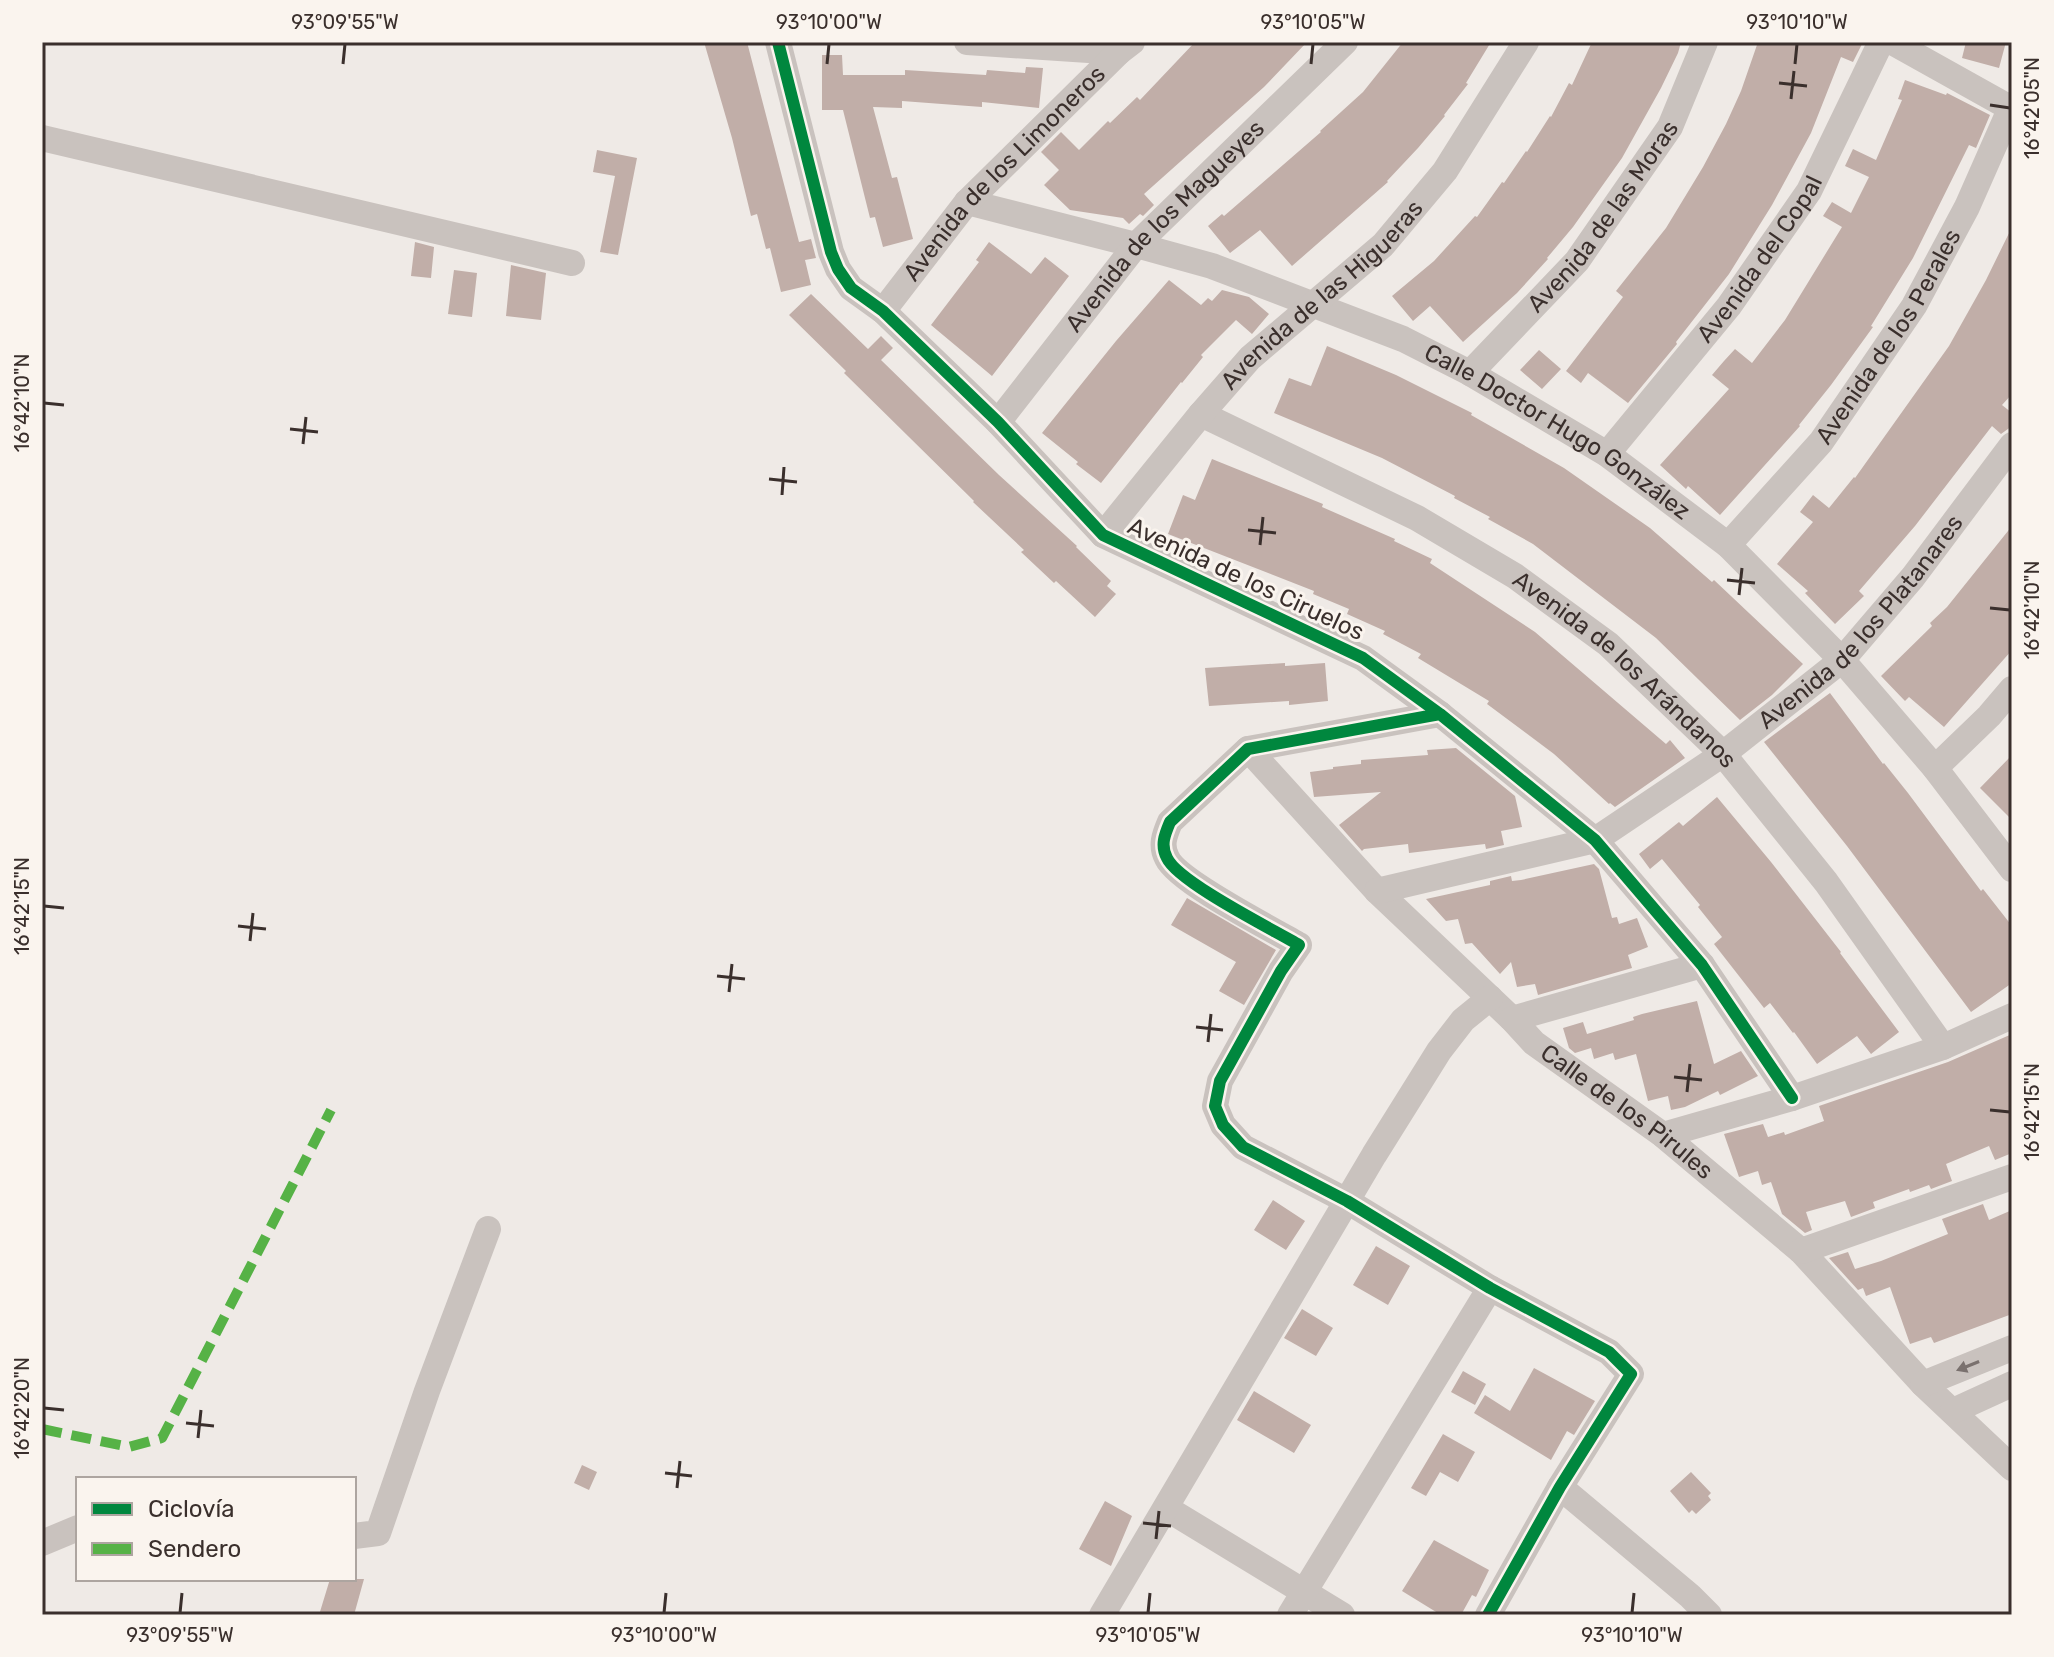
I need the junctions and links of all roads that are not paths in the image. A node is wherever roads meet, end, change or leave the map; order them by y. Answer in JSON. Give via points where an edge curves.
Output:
{"nodes":[{"id":1,"x":778,"y":42,"type":"edge"},
{"id":2,"x":967,"y":42,"type":"edge"},
{"id":3,"x":1345,"y":42,"type":"edge"},
{"id":4,"x":1526,"y":42,"type":"edge"},
{"id":5,"x":1705,"y":42,"type":"edge"},
{"id":6,"x":1881,"y":42,"type":"edge"},
{"id":7,"x":1892,"y":42,"type":"edge"},
{"id":8,"x":1126,"y":47,"type":"edge"},
{"id":9,"x":2012,"y":108,"type":"edge"},
{"id":10,"x":42,"y":138,"type":"edge"},
{"id":11,"x":967,"y":202,"type":"junction"},
{"id":12,"x":1136,"y":245,"type":"junction"},
{"id":13,"x":572,"y":263,"type":"dead end"},
{"id":14,"x":1314,"y":305,"type":"junction"},
{"id":15,"x":883,"y":311,"type":"junction"},
{"id":16,"x":1470,"y":373,"type":"junction"},
{"id":17,"x":1201,"y":414,"type":"junction"},
{"id":18,"x":998,"y":422,"type":"junction"},
{"id":19,"x":2012,"y":445,"type":"edge"},
{"id":20,"x":1607,"y":454,"type":"junction"},
{"id":21,"x":1103,"y":535,"type":"junction"},
{"id":22,"x":1728,"y":545,"type":"junction"},
{"id":23,"x":1842,"y":660,"type":"junction"},
{"id":24,"x":2012,"y":689,"type":"edge"},
{"id":25,"x":1440,"y":714,"type":"junction"},
{"id":26,"x":1248,"y":749,"type":"junction"},
{"id":27,"x":1723,"y":754,"type":"junction"},
{"id":28,"x":1935,"y":768,"type":"junction"},
{"id":29,"x":1595,"y":840,"type":"junction"},
{"id":30,"x":2012,"y":869,"type":"edge"},
{"id":31,"x":1377,"y":891,"type":"junction"},
{"id":32,"x":1702,"y":965,"type":"junction"},
{"id":33,"x":1490,"y":998,"type":"junction"},
{"id":34,"x":2012,"y":1016,"type":"edge"},
{"id":35,"x":1512,"y":1019,"type":"junction"},
{"id":36,"x":1943,"y":1047,"type":"junction"},
{"id":37,"x":1792,"y":1098,"type":"junction"},
{"id":38,"x":1663,"y":1135,"type":"junction"},
{"id":39,"x":2012,"y":1177,"type":"edge"},
{"id":40,"x":1347,"y":1201,"type":"junction"},
{"id":41,"x":488,"y":1229,"type":"dead end"},
{"id":42,"x":1801,"y":1251,"type":"junction"},
{"id":43,"x":1490,"y":1288,"type":"junction"},
{"id":44,"x":2012,"y":1348,"type":"edge"},
{"id":45,"x":1923,"y":1384,"type":"junction"},
{"id":46,"x":2012,"y":1384,"type":"edge"},
{"id":47,"x":1953,"y":1411,"type":"junction"},
{"id":48,"x":2012,"y":1468,"type":"edge"},
{"id":49,"x":1560,"y":1487,"type":"junction"},
{"id":50,"x":1166,"y":1508,"type":"junction"},
{"id":51,"x":76,"y":1529,"type":"edge"},
{"id":52,"x":356,"y":1536,"type":"edge"},
{"id":53,"x":42,"y":1543,"type":"edge"},
{"id":54,"x":1303,"y":1591,"type":"junction"},
{"id":55,"x":1102,"y":1615,"type":"edge"},
{"id":56,"x":1290,"y":1615,"type":"edge"},
{"id":57,"x":1342,"y":1615,"type":"edge"},
{"id":58,"x":1488,"y":1615,"type":"edge"},
{"id":59,"x":1709,"y":1615,"type":"edge"}],
"edges":[{"from":1,"to":15,"type":"street","name":"Avenida de los Ciruelos","via":[[831,252],[851,288]]},
{"from":2,"to":8,"type":"street"},
{"from":3,"to":12,"type":"street","name":"Avenida de los Magueyes"},
{"from":4,"to":14,"type":"street","name":"Avenida de las Higueras","via":[[1445,171],[1383,245]]},
{"from":5,"to":16,"type":"street","name":"Avenida de las Moras","via":[[1670,127],[1577,261]]},
{"from":6,"to":20,"type":"street","name":"Avenida del Copal","via":[[1809,191],[1729,306]]},
{"from":7,"to":9,"type":"street"},
{"from":8,"to":11,"type":"street","name":"Avenida de los Limoneros"},
{"from":9,"to":22,"type":"street","name":"Avenida de los Perales","via":[[1914,306],[1821,442]]},
{"from":10,"to":13,"type":"street"},
{"from":11,"to":12,"type":"street","name":"Calle Doctor Hugo González"},
{"from":11,"to":15,"type":"street","name":"Avenida de los Limoneros"},
{"from":12,"to":14,"type":"street","name":"Calle Doctor Hugo González","via":[[1212,266]]},
{"from":12,"to":18,"type":"street","name":"Avenida de los Magueyes"},
{"from":14,"to":16,"type":"street","name":"Calle Doctor Hugo González","via":[[1403,339]]},
{"from":14,"to":17,"type":"street","name":"Avenida de las Higueras","via":[[1250,358]]},
{"from":15,"to":18,"type":"street","name":"Avenida de los Ciruelos"},
{"from":16,"to":20,"type":"street","name":"Calle Doctor Hugo González"},
{"from":17,"to":21,"type":"street","name":"Avenida de las Higueras"},
{"from":17,"to":27,"type":"street","name":"Avenida de los Arándanos","via":[[1417,518],[1515,576],[1608,644]]},
{"from":18,"to":21,"type":"street","name":"Avenida de los Ciruelos"},
{"from":19,"to":23,"type":"street","name":"Avenida de los Platanares","via":[[1913,577]]},
{"from":20,"to":22,"type":"street","name":"Calle Doctor Hugo González"},
{"from":21,"to":25,"type":"street","name":"Avenida de los Ciruelos","via":[[1363,658]]},
{"from":22,"to":23,"type":"street","name":"Calle Doctor Hugo González"},
{"from":23,"to":27,"type":"street","name":"Avenida de los Platanares"},
{"from":23,"to":28,"type":"street","name":"Calle Doctor Hugo González"},
{"from":24,"to":28,"type":"street"},
{"from":25,"to":26,"type":"street"},
{"from":25,"to":29,"type":"street","name":"Avenida de los Ciruelos"},
{"from":26,"to":31,"type":"street","name":"Calle de los Pirules"},
{"from":26,"to":40,"type":"street","via":[[1170,822],[1164,836],[1167,861],[1195,886],[1299,945],[1220,1081],[1215,1106],[1223,1125],[1243,1147]]},
{"from":27,"to":29,"type":"street","name":"Avenida de los Platanares"},
{"from":27,"to":36,"type":"street","name":"Avenida de los Arándanos","via":[[1826,882]]},
{"from":28,"to":30,"type":"street","name":"Calle Doctor Hugo González"},
{"from":29,"to":31,"type":"street","name":"Avenida de los Platanares"},
{"from":29,"to":32,"type":"street","name":"Avenida de los Ciruelos"},
{"from":31,"to":33,"type":"street","name":"Calle de los Pirules"},
{"from":32,"to":35,"type":"street"},
{"from":32,"to":37,"type":"street","name":"Avenida de los Ciruelos"},
{"from":33,"to":35,"type":"street","name":"Calle de los Pirules"},
{"from":33,"to":40,"type":"street","via":[[1463,1020],[1439,1051]]},
{"from":34,"to":36,"type":"street"},
{"from":35,"to":38,"type":"street","name":"Calle de los Pirules","via":[[1534,1043]]},
{"from":36,"to":37,"type":"street"},
{"from":37,"to":38,"type":"street"},
{"from":38,"to":42,"type":"street","name":"Calle de los Pirules"},
{"from":39,"to":42,"type":"street"},
{"from":40,"to":43,"type":"street"},
{"from":40,"to":50,"type":"street"},
{"from":41,"to":52,"type":"street","via":[[378,1533]]},
{"from":42,"to":45,"type":"street","name":"Calle de los Pirules"},
{"from":43,"to":49,"type":"street","via":[[1609,1352],[1631,1374]]},
{"from":43,"to":54,"type":"street"},
{"from":44,"to":45,"type":"street","one_way":true},
{"from":45,"to":47,"type":"street","name":"Calle de los Pirules"},
{"from":46,"to":47,"type":"street"},
{"from":47,"to":48,"type":"street","name":"Calle de los Pirules"},
{"from":49,"to":58,"type":"street"},
{"from":49,"to":59,"type":"street"},
{"from":50,"to":54,"type":"street"},
{"from":50,"to":55,"type":"street"},
{"from":51,"to":53,"type":"street"},
{"from":54,"to":56,"type":"street"},
{"from":54,"to":57,"type":"street"}]}
